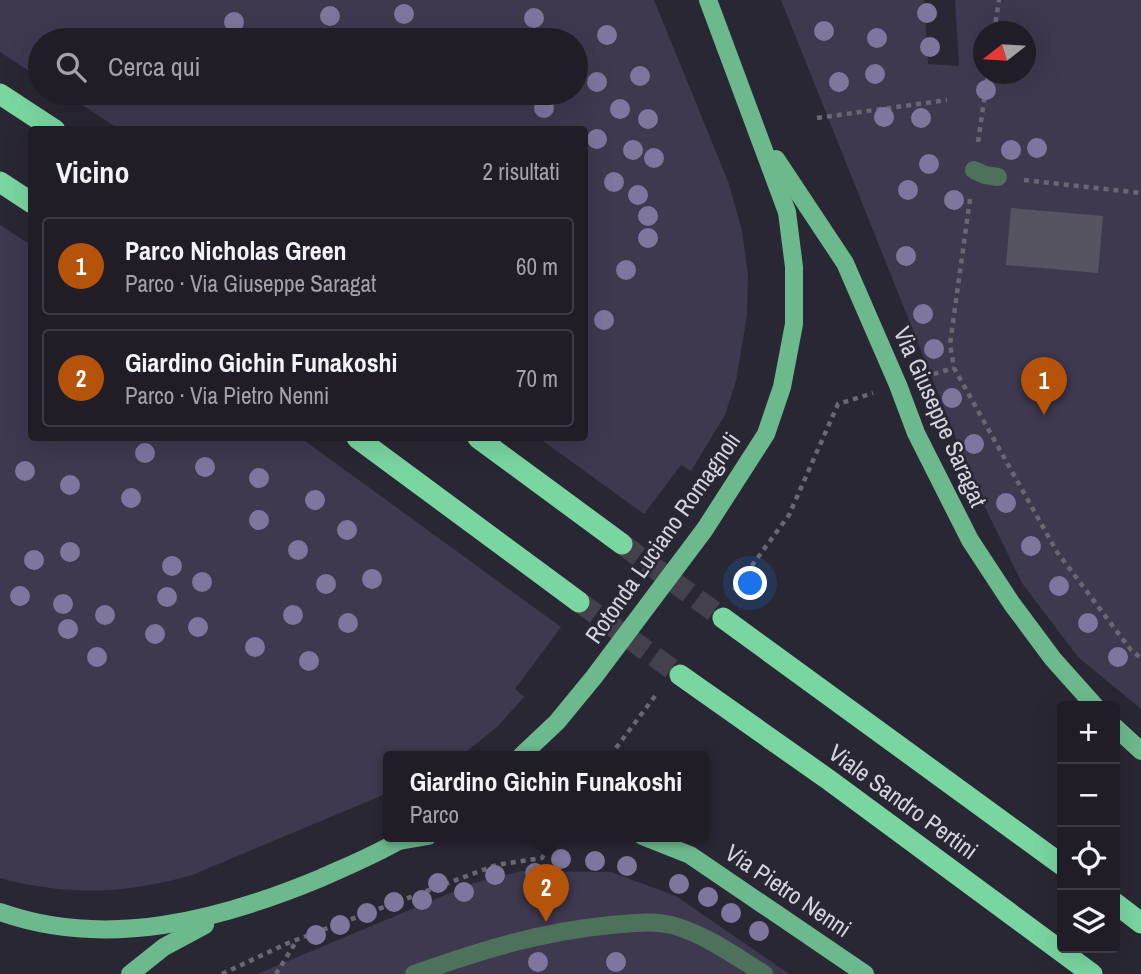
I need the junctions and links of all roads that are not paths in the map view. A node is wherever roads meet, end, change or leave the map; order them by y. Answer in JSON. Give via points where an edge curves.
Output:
{"nodes":[{"id":1,"x":708,"y":0,"type":"edge"},
{"id":2,"x":0,"y":94,"type":"edge"},
{"id":3,"x":49,"y":126,"type":"edge"},
{"id":4,"x":760,"y":136,"type":"junction"},
{"id":5,"x":974,"y":170,"type":"road end"},
{"id":6,"x":999,"y":177,"type":"road end"},
{"id":7,"x":0,"y":181,"type":"edge"},
{"id":8,"x":28,"y":200,"type":"edge"},
{"id":9,"x":361,"y":441,"type":"edge"},
{"id":10,"x":482,"y":441,"type":"edge"},
{"id":11,"x":622,"y":544,"type":"tunnel mouth"},
{"id":12,"x":579,"y":603,"type":"tunnel mouth"},
{"id":13,"x":723,"y":618,"type":"tunnel mouth"},
{"id":14,"x":680,"y":675,"type":"tunnel mouth"},
{"id":15,"x":1091,"y":701,"type":"edge"},
{"id":16,"x":1120,"y":732,"type":"edge"},
{"id":17,"x":527,"y":751,"type":"edge"},
{"id":18,"x":1141,"y":751,"type":"edge"},
{"id":19,"x":397,"y":842,"type":"edge"},
{"id":20,"x":657,"y":842,"type":"edge"},
{"id":21,"x":1057,"y":861,"type":"edge"},
{"id":22,"x":1120,"y":907,"type":"edge"},
{"id":23,"x":240,"y":909,"type":"junction"},
{"id":24,"x":0,"y":912,"type":"edge"},
{"id":25,"x":1141,"y":923,"type":"edge"},
{"id":26,"x":130,"y":974,"type":"edge"},
{"id":27,"x":414,"y":974,"type":"edge"},
{"id":28,"x":764,"y":974,"type":"edge"},
{"id":29,"x":865,"y":974,"type":"edge"},
{"id":30,"x":1092,"y":974,"type":"edge"}],
"edges":[{"from":1,"to":4,"type":"main road","name":"Rotonda Luciano Romagnoli"},
{"from":2,"to":3,"type":"highway"},
{"from":4,"to":15,"type":"main road","name":"Via Giuseppe Saragat","via":[[845,263],[916,433],[970,540],[1053,659]]},
{"from":4,"to":17,"type":"main road","name":"Rotonda Luciano Romagnoli","via":[[787,212],[794,267],[794,324],[782,387],[766,434],[643,614],[557,722]]},
{"from":5,"to":6,"type":"lane"},
{"from":7,"to":8,"type":"highway"},
{"from":9,"to":12,"type":"highway"},
{"from":10,"to":11,"type":"highway"},
{"from":13,"to":21,"type":"highway","name":"Viale Sandro Pertini"},
{"from":14,"to":30,"type":"highway","name":"Viale Sandro Pertini"},
{"from":16,"to":18,"type":"main road"},
{"from":19,"to":23,"type":"main road"},
{"from":20,"to":29,"type":"main road","name":"Via Pietro Nenni","via":[[690,855]]},
{"from":22,"to":25,"type":"highway"},
{"from":23,"to":24,"type":"main road","via":[[140,929],[55,926]]},
{"from":23,"to":26,"type":"main road","via":[[191,931]]},
{"from":27,"to":28,"type":"lane","via":[[487,948],[555,932],[642,922],[672,925],[709,939]]}]}
